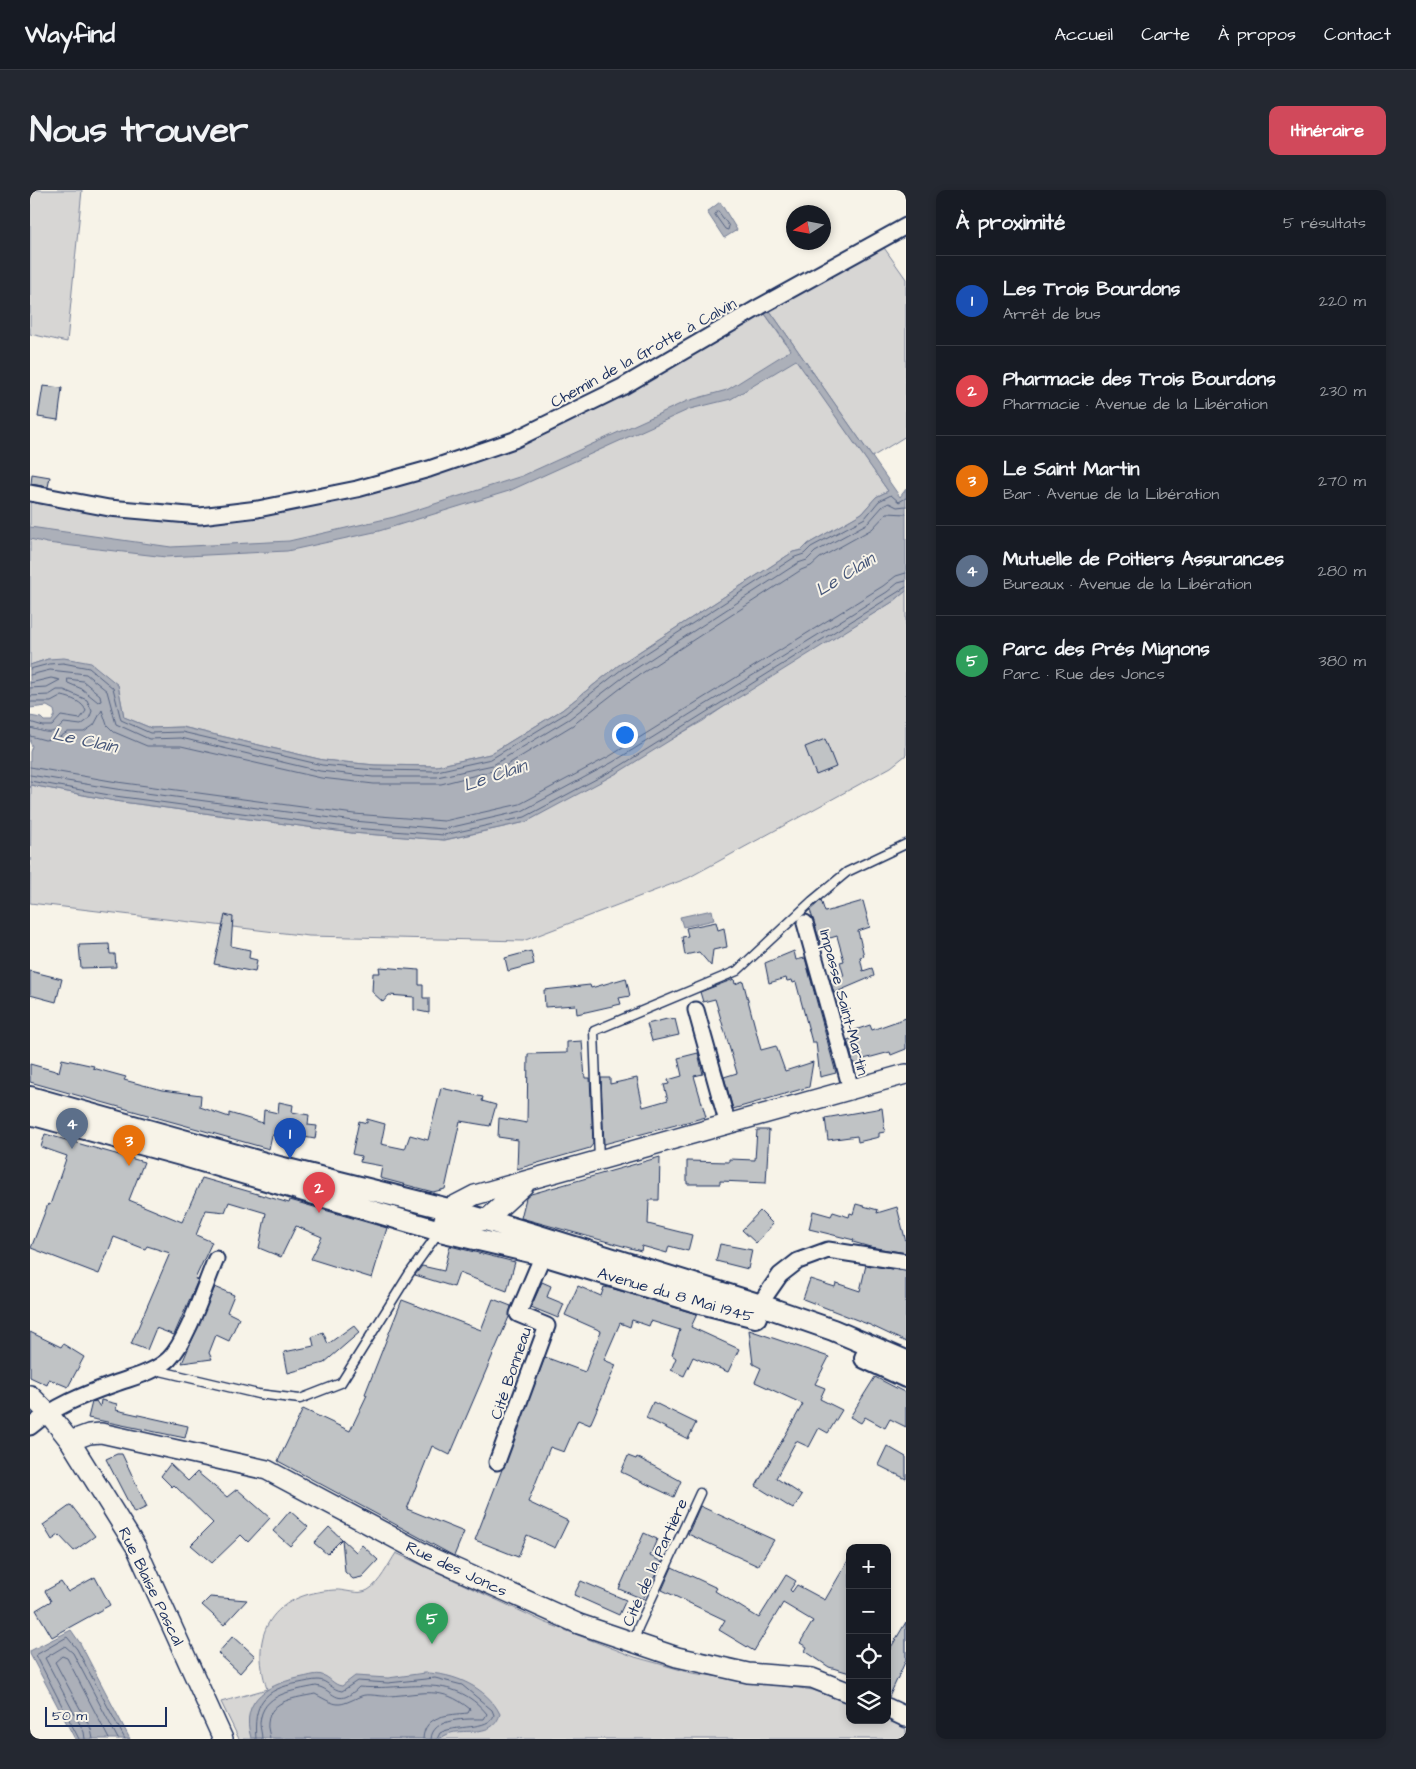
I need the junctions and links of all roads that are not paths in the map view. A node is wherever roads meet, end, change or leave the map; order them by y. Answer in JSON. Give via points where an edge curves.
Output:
{"nodes":[{"id":1,"x":906,"y":226,"type":"edge"},
{"id":2,"x":30,"y":493,"type":"edge"},
{"id":3,"x":906,"y":844,"type":"edge"},
{"id":4,"x":805,"y":923,"type":"dead end"},
{"id":5,"x":696,"y":1010,"type":"dead end"},
{"id":6,"x":906,"y":1074,"type":"edge"},
{"id":7,"x":851,"y":1089,"type":"junction"},
{"id":8,"x":31,"y":1104,"type":"edge"},
{"id":9,"x":728,"y":1125,"type":"junction"},
{"id":10,"x":599,"y":1162,"type":"junction"},
{"id":11,"x":527,"y":1182,"type":"junction"},
{"id":12,"x":315,"y":1185,"type":"junction"},
{"id":13,"x":448,"y":1209,"type":"junction"},
{"id":14,"x":486,"y":1220,"type":"junction"},
{"id":15,"x":440,"y":1231,"type":"junction"},
{"id":16,"x":543,"y":1255,"type":"junction"},
{"id":17,"x":216,"y":1259,"type":"dead end"},
{"id":18,"x":906,"y":1262,"type":"edge"},
{"id":19,"x":759,"y":1311,"type":"junction"},
{"id":20,"x":906,"y":1361,"type":"edge"},
{"id":21,"x":155,"y":1369,"type":"junction"},
{"id":22,"x":906,"y":1377,"type":"edge"},
{"id":23,"x":30,"y":1395,"type":"edge"},
{"id":24,"x":47,"y":1412,"type":"junction"},
{"id":25,"x":30,"y":1428,"type":"edge"},
{"id":26,"x":70,"y":1442,"type":"junction"},
{"id":27,"x":497,"y":1462,"type":"dead end"},
{"id":28,"x":700,"y":1493,"type":"dead end"},
{"id":29,"x":634,"y":1643,"type":"junction"},
{"id":30,"x":846,"y":1692,"type":"edge"},
{"id":31,"x":891,"y":1710,"type":"edge"},
{"id":32,"x":906,"y":1717,"type":"edge"},
{"id":33,"x":223,"y":1739,"type":"edge"}],
"edges":[{"from":1,"to":2,"type":"street","name":"Chemin de la Grotte à Calvin","via":[[622,387],[514,440],[429,470],[357,489],[258,509],[200,516],[103,508]]},
{"from":3,"to":10,"type":"lane","via":[[847,872],[736,971],[594,1031]]},
{"from":4,"to":7,"type":"street","name":"Impasse Saint-Martin"},
{"from":5,"to":9,"type":"street"},
{"from":6,"to":7,"type":"street"},
{"from":7,"to":9,"type":"street"},
{"from":8,"to":12,"type":"main road"},
{"from":9,"to":10,"type":"street"},
{"from":10,"to":11,"type":"street"},
{"from":11,"to":13,"type":"street","via":[[475,1195]]},
{"from":11,"to":14,"type":"street"},
{"from":12,"to":13,"type":"main road","name":"Avenue du 8 Mai 1945"},
{"from":12,"to":15,"type":"main road","name":"Avenue du 8 Mai 1945"},
{"from":13,"to":14,"type":"main road","name":"Avenue du 8 Mai 1945"},
{"from":13,"to":15,"type":"street"},
{"from":14,"to":15,"type":"street"},
{"from":14,"to":19,"type":"main road","name":"Avenue du 8 Mai 1945"},
{"from":15,"to":16,"type":"main road","name":"Avenue du 8 Mai 1945"},
{"from":15,"to":21,"type":"lane","via":[[409,1274],[341,1383],[300,1399],[258,1394]]},
{"from":16,"to":19,"type":"main road","name":"Avenue du 8 Mai 1945","via":[[693,1301]]},
{"from":16,"to":27,"type":"street","name":"Cité Bonneau","via":[[518,1314],[546,1326]]},
{"from":17,"to":21,"type":"street","via":[[175,1350]]},
{"from":18,"to":19,"type":"street","via":[[828,1250],[798,1261],[780,1275]]},
{"from":19,"to":20,"type":"main road","name":"Avenue du 8 Mai 1945","via":[[833,1330]]},
{"from":19,"to":22,"type":"main road","name":"Avenue du 8 Mai 1945"},
{"from":21,"to":24,"type":"street"},
{"from":23,"to":24,"type":"street","name":"Rue Blaise Pascal"},
{"from":24,"to":25,"type":"street"},
{"from":24,"to":26,"type":"street","name":"Rue Blaise Pascal"},
{"from":26,"to":29,"type":"street","name":"Rue des Joncs","via":[[101,1433],[267,1470],[432,1558],[579,1624]]},
{"from":26,"to":33,"type":"street","name":"Rue Blaise Pascal","via":[[136,1547]]},
{"from":28,"to":29,"type":"lane","name":"Cité de la Partière"},
{"from":29,"to":30,"type":"street","name":"Rue des Joncs","via":[[677,1657],[748,1673],[812,1678]]},
{"from":31,"to":32,"type":"street"}]}
